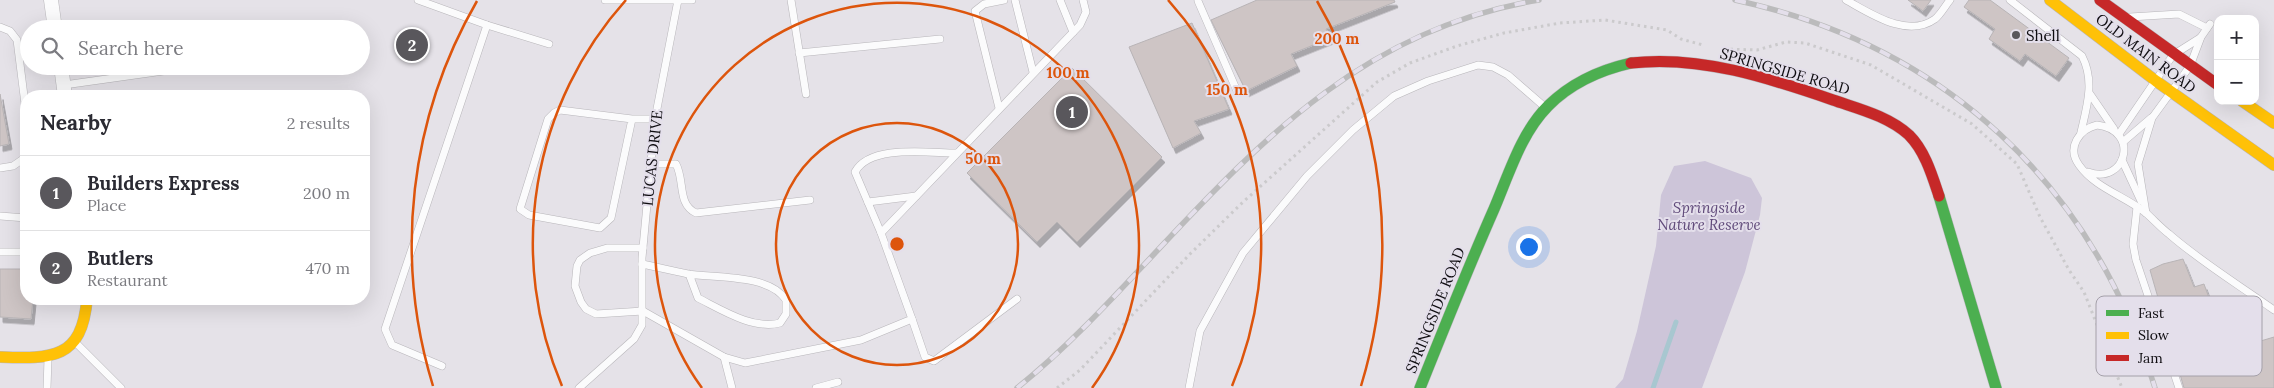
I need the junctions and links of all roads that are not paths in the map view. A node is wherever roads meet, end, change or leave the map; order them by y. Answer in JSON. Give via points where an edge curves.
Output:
{"nodes":[{"id":1,"x":51,"y":0,"type":"edge"},
{"id":2,"x":418,"y":0,"type":"edge"},
{"id":3,"x":605,"y":0,"type":"edge"},
{"id":4,"x":678,"y":0,"type":"edge"},
{"id":5,"x":692,"y":0,"type":"edge"},
{"id":6,"x":791,"y":0,"type":"edge"},
{"id":7,"x":1004,"y":0,"type":"edge"},
{"id":8,"x":1015,"y":0,"type":"edge"},
{"id":9,"x":1060,"y":0,"type":"edge"},
{"id":10,"x":1083,"y":0,"type":"edge"},
{"id":11,"x":1846,"y":0,"type":"edge"},
{"id":12,"x":1950,"y":0,"type":"edge"},
{"id":13,"x":2010,"y":0,"type":"edge"},
{"id":14,"x":2050,"y":0,"type":"edge"},
{"id":15,"x":2100,"y":0,"type":"edge"},
{"id":16,"x":1198,"y":1,"type":"dead end"},
{"id":17,"x":2122,"y":18,"type":"junction"},
{"id":18,"x":54,"y":20,"type":"edge"},
{"id":19,"x":487,"y":25,"type":"junction"},
{"id":20,"x":0,"y":27,"type":"edge"},
{"id":21,"x":1073,"y":32,"type":"junction"},
{"id":22,"x":2201,"y":37,"type":"junction"},
{"id":23,"x":940,"y":39,"type":"dead end"},
{"id":24,"x":549,"y":44,"type":"dead end"},
{"id":25,"x":799,"y":53,"type":"junction"},
{"id":26,"x":2173,"y":55,"type":"junction"},
{"id":27,"x":20,"y":64,"type":"edge"},
{"id":28,"x":2190,"y":66,"type":"junction"},
{"id":29,"x":1033,"y":72,"type":"junction"},
{"id":30,"x":21,"y":75,"type":"edge"},
{"id":31,"x":62,"y":75,"type":"edge"},
{"id":32,"x":148,"y":75,"type":"edge"},
{"id":33,"x":2156,"y":82,"type":"junction"},
{"id":34,"x":2214,"y":82,"type":"edge"},
{"id":35,"x":23,"y":90,"type":"edge"},
{"id":36,"x":64,"y":90,"type":"edge"},
{"id":37,"x":1237,"y":91,"type":"dead end"},
{"id":38,"x":2171,"y":92,"type":"junction"},
{"id":39,"x":806,"y":94,"type":"dead end"},
{"id":40,"x":2090,"y":94,"type":"junction"},
{"id":41,"x":2248,"y":105,"type":"edge"},
{"id":42,"x":998,"y":108,"type":"junction"},
{"id":43,"x":1546,"y":108,"type":"junction"},
{"id":44,"x":2152,"y":118,"type":"junction"},
{"id":45,"x":632,"y":119,"type":"junction"},
{"id":46,"x":655,"y":119,"type":"junction"},
{"id":47,"x":2274,"y":123,"type":"edge"},
{"id":48,"x":2081,"y":132,"type":"junction"},
{"id":49,"x":2117,"y":132,"type":"junction"},
{"id":50,"x":2123,"y":142,"type":"junction"},
{"id":51,"x":956,"y":153,"type":"junction"},
{"id":52,"x":2122,"y":160,"type":"junction"},
{"id":53,"x":20,"y":161,"type":"edge"},
{"id":54,"x":651,"y":164,"type":"junction"},
{"id":55,"x":2274,"y":165,"type":"edge"},
{"id":56,"x":0,"y":168,"type":"edge"},
{"id":57,"x":2088,"y":172,"type":"junction"},
{"id":58,"x":916,"y":196,"type":"junction"},
{"id":59,"x":810,"y":200,"type":"dead end"},
{"id":60,"x":868,"y":202,"type":"junction"},
{"id":61,"x":2137,"y":208,"type":"junction"},
{"id":62,"x":2146,"y":213,"type":"junction"},
{"id":63,"x":0,"y":216,"type":"edge"},
{"id":64,"x":20,"y":218,"type":"edge"},
{"id":65,"x":881,"y":233,"type":"junction"},
{"id":66,"x":643,"y":248,"type":"junction"},
{"id":67,"x":0,"y":252,"type":"edge"},
{"id":68,"x":20,"y":252,"type":"edge"},
{"id":69,"x":642,"y":264,"type":"junction"},
{"id":70,"x":689,"y":274,"type":"junction"},
{"id":71,"x":2148,"y":296,"type":"edge"},
{"id":72,"x":2254,"y":296,"type":"edge"},
{"id":73,"x":1018,"y":299,"type":"dead end"},
{"id":74,"x":2262,"y":301,"type":"edge"},
{"id":75,"x":87,"y":305,"type":"edge"},
{"id":76,"x":2274,"y":310,"type":"edge"},
{"id":77,"x":643,"y":314,"type":"junction"},
{"id":78,"x":912,"y":319,"type":"junction"},
{"id":79,"x":74,"y":341,"type":"junction"},
{"id":80,"x":0,"y":357,"type":"edge"},
{"id":81,"x":724,"y":357,"type":"junction"},
{"id":82,"x":48,"y":358,"type":"junction"},
{"id":83,"x":442,"y":366,"type":"dead end"},
{"id":84,"x":2175,"y":376,"type":"edge"},
{"id":85,"x":838,"y":382,"type":"dead end"},
{"id":86,"x":47,"y":388,"type":"edge"},
{"id":87,"x":121,"y":388,"type":"edge"},
{"id":88,"x":579,"y":388,"type":"edge"},
{"id":89,"x":732,"y":388,"type":"edge"},
{"id":90,"x":816,"y":388,"type":"edge"},
{"id":91,"x":1189,"y":388,"type":"edge"},
{"id":92,"x":1420,"y":388,"type":"edge"},
{"id":93,"x":1996,"y":388,"type":"edge"},
{"id":94,"x":2179,"y":388,"type":"edge"}],
"edges":[{"from":1,"to":18,"type":"street"},
{"from":2,"to":19,"type":"lane"},
{"from":3,"to":4,"type":"lane"},
{"from":4,"to":5,"type":"lane"},
{"from":4,"to":46,"type":"lane","name":"LUCAS DRIVE"},
{"from":6,"to":25,"type":"lane"},
{"from":7,"to":42,"type":"lane","via":[[984,4],[975,11]]},
{"from":8,"to":29,"type":"lane"},
{"from":9,"to":21,"type":"lane"},
{"from":10,"to":21,"type":"lane","via":[[1086,12]]},
{"from":11,"to":12,"type":"lane","via":[[1880,18],[1915,25],[1934,19]]},
{"from":13,"to":40,"type":"lane","via":[[2082,56],[2088,66]]},
{"from":14,"to":33,"type":"street","name":"OLD MAIN ROAD"},
{"from":15,"to":17,"type":"street","name":"OLD MAIN ROAD"},
{"from":16,"to":37,"type":"lane"},
{"from":17,"to":22,"type":"lane","via":[[2179,14],[2208,26]]},
{"from":17,"to":26,"type":"street","name":"OLD MAIN ROAD"},
{"from":19,"to":24,"type":"lane"},
{"from":19,"to":83,"type":"lane","via":[[385,329],[392,345]]},
{"from":20,"to":27,"type":"lane","via":[[10,31],[17,40]]},
{"from":21,"to":29,"type":"lane"},
{"from":22,"to":26,"type":"lane"},
{"from":22,"to":28,"type":"lane"},
{"from":23,"to":25,"type":"lane"},
{"from":25,"to":39,"type":"lane"},
{"from":26,"to":28,"type":"street","name":"OLD MAIN ROAD"},
{"from":26,"to":33,"type":"lane"},
{"from":28,"to":34,"type":"street","name":"OLD MAIN ROAD"},
{"from":28,"to":38,"type":"lane"},
{"from":29,"to":42,"type":"lane"},
{"from":30,"to":35,"type":"lane"},
{"from":31,"to":36,"type":"street"},
{"from":32,"to":36,"type":"lane"},
{"from":33,"to":38,"type":"street","name":"OLD MAIN ROAD"},
{"from":33,"to":49,"type":"lane"},
{"from":38,"to":44,"type":"lane"},
{"from":38,"to":55,"type":"street","name":"OLD MAIN ROAD"},
{"from":40,"to":48,"type":"lane"},
{"from":40,"to":49,"type":"lane"},
{"from":41,"to":47,"type":"street"},
{"from":42,"to":51,"type":"lane"},
{"from":43,"to":91,"type":"lane","via":[[1508,75],[1493,67],[1478,65],[1394,96],[1353,130],[1307,176],[1243,253],[1200,331]]},
{"from":43,"to":92,"type":"street","name":"SPRINGSIDE ROAD","via":[[1508,175]]},
{"from":43,"to":93,"type":"street","name":"SPRINGSIDE ROAD","via":[[1582,79],[1618,66],[1663,61],[1708,65],[1764,78],[1889,121],[1915,141],[1930,170]]},
{"from":44,"to":50,"type":"lane"},
{"from":44,"to":62,"type":"lane","via":[[2138,164]]},
{"from":45,"to":45,"type":"lane","via":[[560,110],[554,113],[548,119],[520,208],[529,215],[600,228],[606,224],[611,218]]},
{"from":45,"to":46,"type":"lane"},
{"from":46,"to":54,"type":"lane","name":"LUCAS DRIVE"},
{"from":48,"to":49,"type":"lane","via":[[2098,125]]},
{"from":48,"to":57,"type":"lane","via":[[2075,142],[2074,154],[2079,165]]},
{"from":49,"to":50,"type":"lane"},
{"from":50,"to":52,"type":"lane"},
{"from":51,"to":58,"type":"lane"},
{"from":51,"to":60,"type":"lane","via":[[884,153],[868,158],[859,164],[855,172]]},
{"from":52,"to":57,"type":"lane","via":[[2107,174]]},
{"from":52,"to":62,"type":"lane"},
{"from":53,"to":56,"type":"lane"},
{"from":54,"to":59,"type":"lane","via":[[676,164],[684,204],[696,214]]},
{"from":54,"to":66,"type":"lane","name":"LUCAS DRIVE"},
{"from":57,"to":61,"type":"lane","via":[[2102,186]]},
{"from":58,"to":60,"type":"lane"},
{"from":58,"to":65,"type":"lane"},
{"from":60,"to":65,"type":"lane"},
{"from":61,"to":62,"type":"lane"},
{"from":61,"to":71,"type":"lane","via":[[2133,244]]},
{"from":62,"to":72,"type":"lane","via":[[2169,235]]},
{"from":63,"to":64,"type":"lane"},
{"from":65,"to":78,"type":"lane"},
{"from":66,"to":69,"type":"lane","name":"LUCAS DRIVE"},
{"from":66,"to":77,"type":"lane","via":[[607,248],[584,256],[577,266],[575,286],[581,302],[593,314]]},
{"from":67,"to":68,"type":"lane"},
{"from":69,"to":70,"type":"lane"},
{"from":69,"to":77,"type":"lane","name":"LUCAS DRIVE"},
{"from":70,"to":70,"type":"lane","via":[[698,298],[752,322],[772,325],[780,323],[786,314],[786,300],[776,288],[739,279]]},
{"from":73,"to":78,"type":"lane","via":[[934,361],[925,357]]},
{"from":74,"to":76,"type":"lane"},
{"from":75,"to":79,"type":"street","via":[[86,318]]},
{"from":77,"to":81,"type":"lane"},
{"from":77,"to":88,"type":"lane","via":[[642,325],[634,338]]},
{"from":78,"to":81,"type":"lane","via":[[861,340],[799,353],[745,363]]},
{"from":79,"to":82,"type":"street"},
{"from":79,"to":87,"type":"lane"},
{"from":80,"to":82,"type":"street"},
{"from":81,"to":89,"type":"lane"},
{"from":82,"to":86,"type":"lane"},
{"from":84,"to":94,"type":"lane"},
{"from":85,"to":90,"type":"lane"}]}
